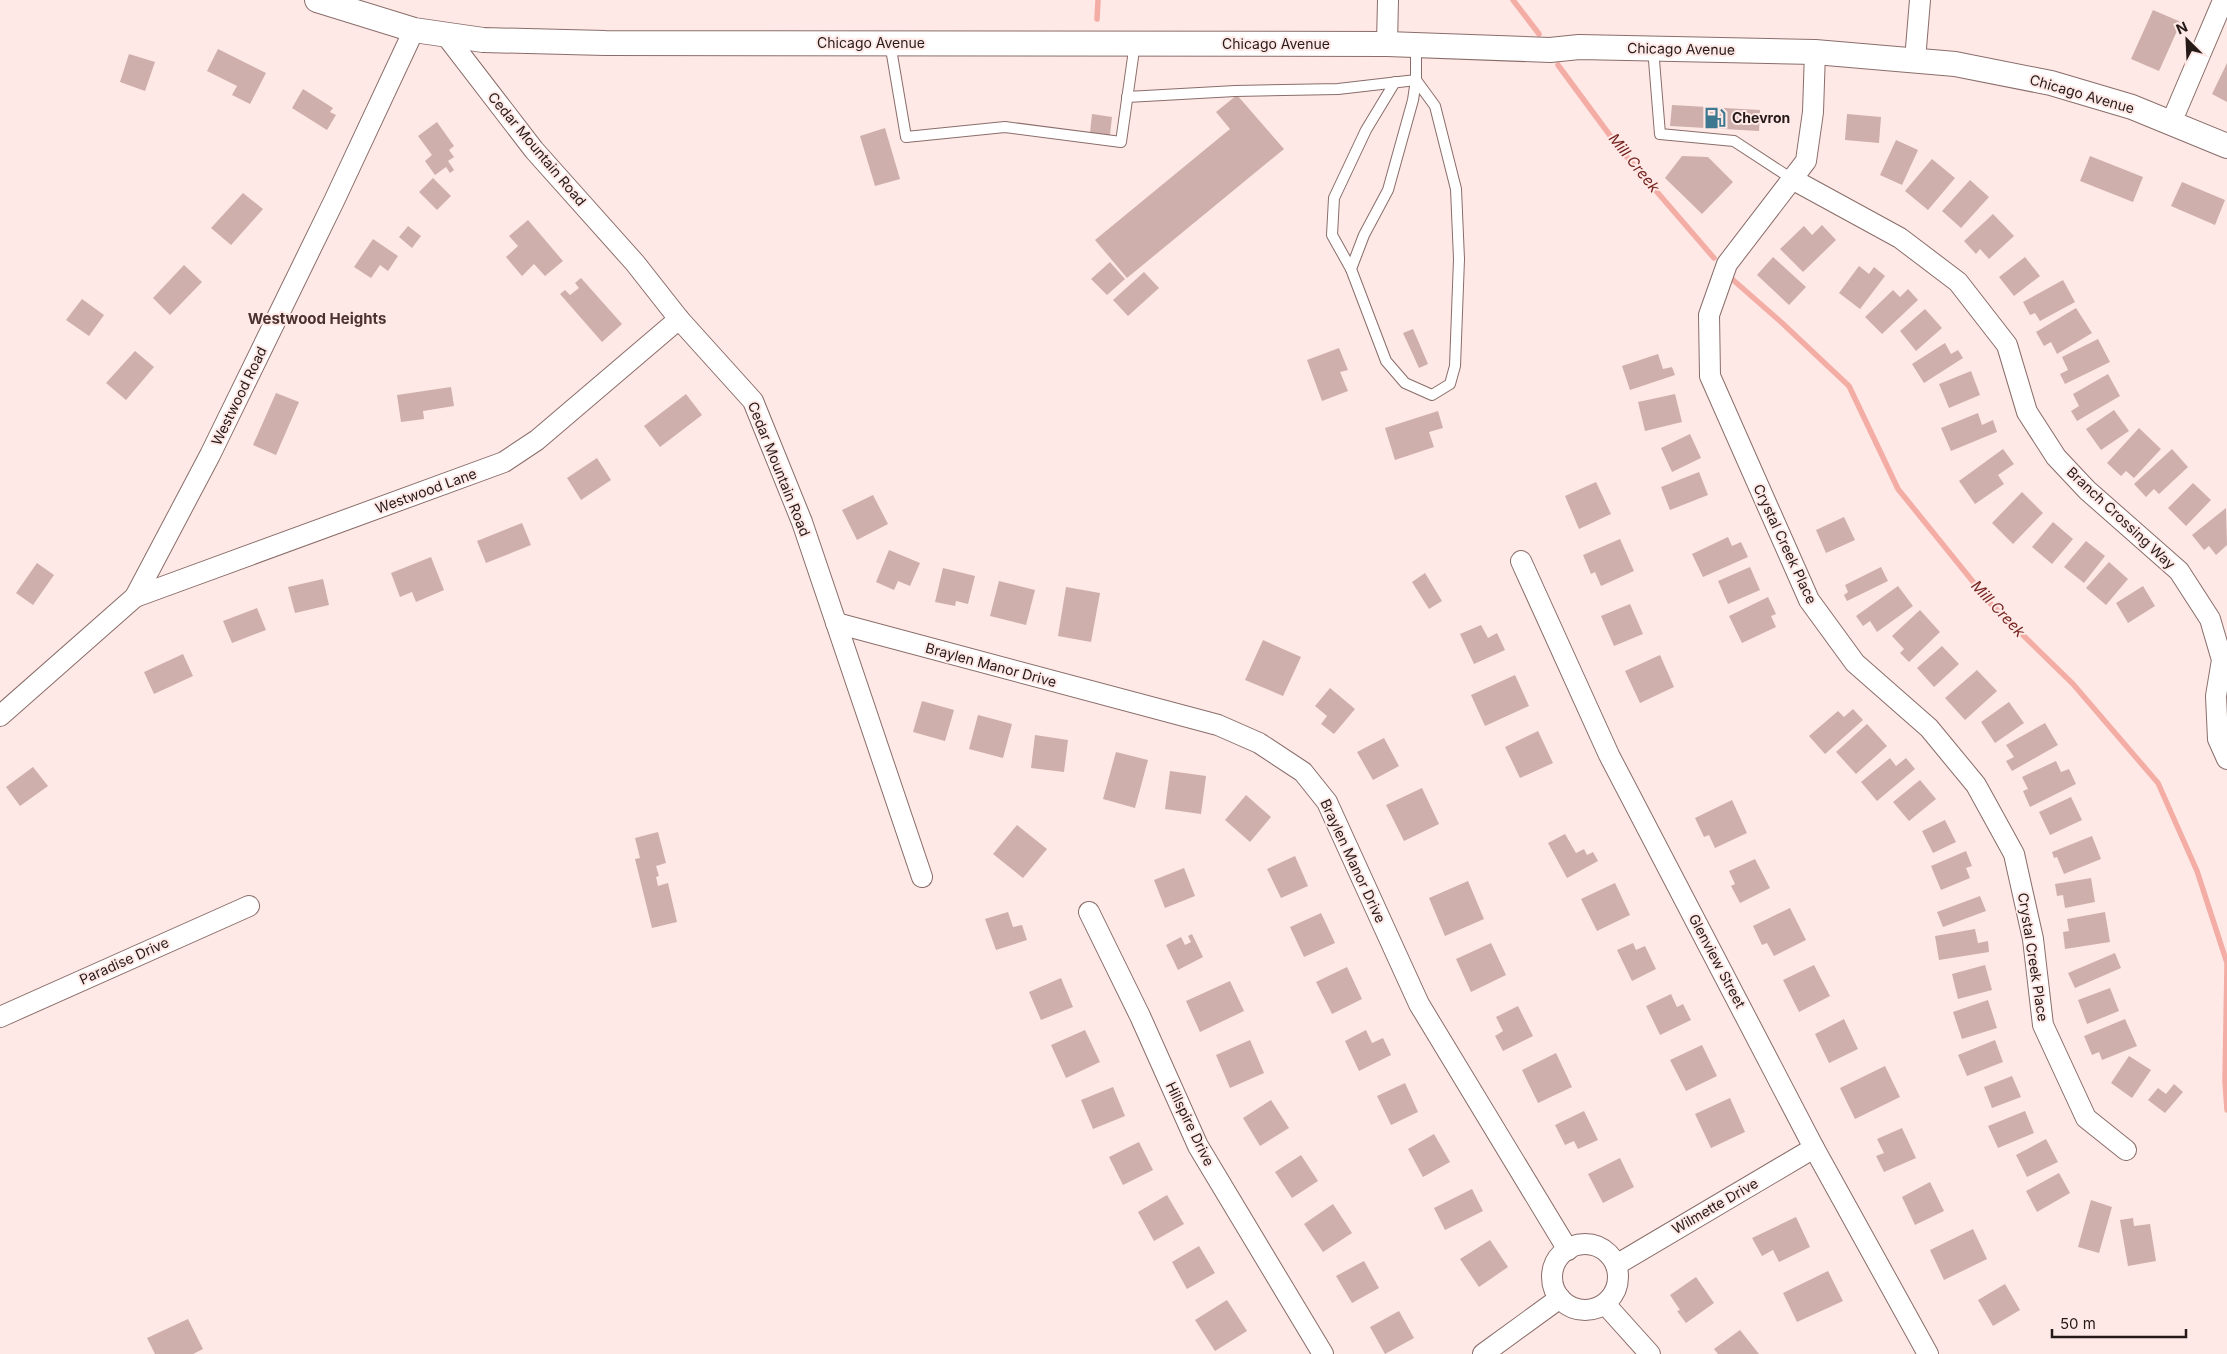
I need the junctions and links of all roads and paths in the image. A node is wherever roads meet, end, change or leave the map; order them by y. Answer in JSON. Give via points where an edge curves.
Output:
{"nodes":[{"id":1,"x":317,"y":0,"type":"edge"},
{"id":2,"x":1388,"y":0,"type":"edge"},
{"id":3,"x":1920,"y":0,"type":"edge"},
{"id":4,"x":2222,"y":3,"type":"dead end"},
{"id":5,"x":414,"y":30,"type":"junction"},
{"id":6,"x":444,"y":33,"type":"junction"},
{"id":7,"x":890,"y":43,"type":"junction"},
{"id":8,"x":1135,"y":44,"type":"junction"},
{"id":9,"x":1387,"y":44,"type":"junction"},
{"id":10,"x":1416,"y":45,"type":"junction"},
{"id":11,"x":1653,"y":48,"type":"junction"},
{"id":12,"x":1815,"y":52,"type":"junction"},
{"id":13,"x":1915,"y":60,"type":"junction"},
{"id":14,"x":1416,"y":80,"type":"junction"},
{"id":15,"x":1395,"y":82,"type":"junction"},
{"id":16,"x":1127,"y":97,"type":"junction"},
{"id":17,"x":2171,"y":123,"type":"junction"},
{"id":18,"x":2227,"y":146,"type":"edge"},
{"id":19,"x":1792,"y":179,"type":"junction"},
{"id":20,"x":1351,"y":269,"type":"junction"},
{"id":21,"x":678,"y":319,"type":"junction"},
{"id":22,"x":1521,"y":562,"type":"dead end"},
{"id":23,"x":135,"y":597,"type":"junction"},
{"id":24,"x":836,"y":623,"type":"junction"},
{"id":25,"x":2225,"y":660,"type":"edge"},
{"id":26,"x":0,"y":716,"type":"edge"},
{"id":27,"x":2227,"y":758,"type":"edge"},
{"id":28,"x":922,"y":877,"type":"dead end"},
{"id":29,"x":249,"y":906,"type":"dead end"},
{"id":30,"x":1088,"y":912,"type":"dead end"},
{"id":31,"x":0,"y":1017,"type":"edge"},
{"id":32,"x":1814,"y":1148,"type":"junction"},
{"id":33,"x":2126,"y":1150,"type":"dead end"},
{"id":34,"x":1568,"y":1250,"type":"junction"},
{"id":35,"x":1616,"y":1265,"type":"junction"},
{"id":36,"x":1560,"y":1298,"type":"junction"},
{"id":37,"x":1605,"y":1304,"type":"junction"},
{"id":38,"x":1323,"y":1354,"type":"edge"},
{"id":39,"x":1483,"y":1354,"type":"edge"},
{"id":40,"x":1650,"y":1354,"type":"edge"},
{"id":41,"x":1928,"y":1354,"type":"edge"}],
"edges":[{"from":1,"to":5,"type":"street","name":"Chicago Avenue"},
{"from":2,"to":9,"type":"street"},
{"from":3,"to":13,"type":"street"},
{"from":4,"to":17,"type":"street"},
{"from":5,"to":6,"type":"street","name":"Chicago Avenue"},
{"from":5,"to":23,"type":"street","name":"Westwood Road","via":[[240,394]]},
{"from":6,"to":7,"type":"street","name":"Chicago Avenue","via":[[483,40],[605,43]]},
{"from":6,"to":21,"type":"street","name":"Cedar Mountain Road","via":[[534,150],[634,263]]},
{"from":7,"to":8,"type":"street","name":"Chicago Avenue"},
{"from":7,"to":16,"type":"lane","via":[[906,137],[1005,127],[1120,142]]},
{"from":8,"to":9,"type":"street","name":"Chicago Avenue"},
{"from":8,"to":16,"type":"lane"},
{"from":9,"to":10,"type":"street","name":"Chicago Avenue"},
{"from":10,"to":11,"type":"street","name":"Chicago Avenue","via":[[1550,50]]},
{"from":10,"to":14,"type":"lane"},
{"from":11,"to":12,"type":"street","name":"Chicago Avenue"},
{"from":11,"to":19,"type":"lane","via":[[1660,134],[1734,141]]},
{"from":12,"to":13,"type":"street","name":"Chicago Avenue"},
{"from":12,"to":19,"type":"street","name":"Crystal Creek Place","via":[[1813,112],[1806,161]]},
{"from":13,"to":17,"type":"street","name":"Chicago Avenue","via":[[1955,64],[2050,83],[2132,106]]},
{"from":14,"to":15,"type":"lane"},
{"from":14,"to":20,"type":"lane","via":[[1388,190],[1364,234]]},
{"from":14,"to":20,"type":"lane","via":[[1434,106],[1456,189],[1460,259],[1455,366],[1450,384],[1432,395],[1405,384],[1386,361]]},
{"from":15,"to":16,"type":"lane","via":[[1338,89],[1235,90]]},
{"from":15,"to":20,"type":"lane","via":[[1366,130],[1334,198],[1332,235]]},
{"from":17,"to":18,"type":"street","name":"Chicago Avenue"},
{"from":19,"to":25,"type":"street","name":"Branch Crossing Way","via":[[1900,238],[1958,282],[2007,345],[2027,412],[2056,456],[2087,490],[2178,571],[2210,620]]},
{"from":19,"to":33,"type":"street","name":"Crystal Creek Place","via":[[1727,264],[1709,315],[1710,376],[1809,600],[1855,663],[1930,728],[1976,785],[2014,854],[2032,939],[2043,1025],[2086,1118]]},
{"from":21,"to":23,"type":"street","name":"Westwood Lane","via":[[537,440],[504,462]]},
{"from":21,"to":24,"type":"street","name":"Cedar Mountain Road","via":[[753,401],[802,522]]},
{"from":22,"to":32,"type":"street","name":"Glenview Street","via":[[1610,755]]},
{"from":23,"to":26,"type":"street","name":"Westwood Road"},
{"from":24,"to":28,"type":"street","name":"Cedar Mountain Road"},
{"from":24,"to":34,"type":"street","name":"Braylen Manor Drive","via":[[1218,725],[1259,743],[1303,772],[1327,802],[1419,1004]]},
{"from":25,"to":27,"type":"street","name":"Branch Crossing Way","via":[[2216,696],[2218,738]]},
{"from":29,"to":31,"type":"street","name":"Paradise Drive"},
{"from":30,"to":38,"type":"street","name":"Hillspire Drive","via":[[1140,1016],[1198,1146]]},
{"from":32,"to":35,"type":"street","name":"Wilmette Drive"},
{"from":32,"to":41,"type":"street","name":"Glenview Street"},
{"from":34,"to":35,"type":"street","via":[[1586,1244],[1595,1246],[1611,1256]]},
{"from":34,"to":36,"type":"street","via":[[1559,1257],[1553,1272],[1554,1289]]},
{"from":35,"to":37,"type":"street","via":[[1617,1286]]},
{"from":36,"to":37,"type":"street","via":[[1567,1305],[1582,1310]]},
{"from":36,"to":39,"type":"street"},
{"from":37,"to":40,"type":"street"}]}
